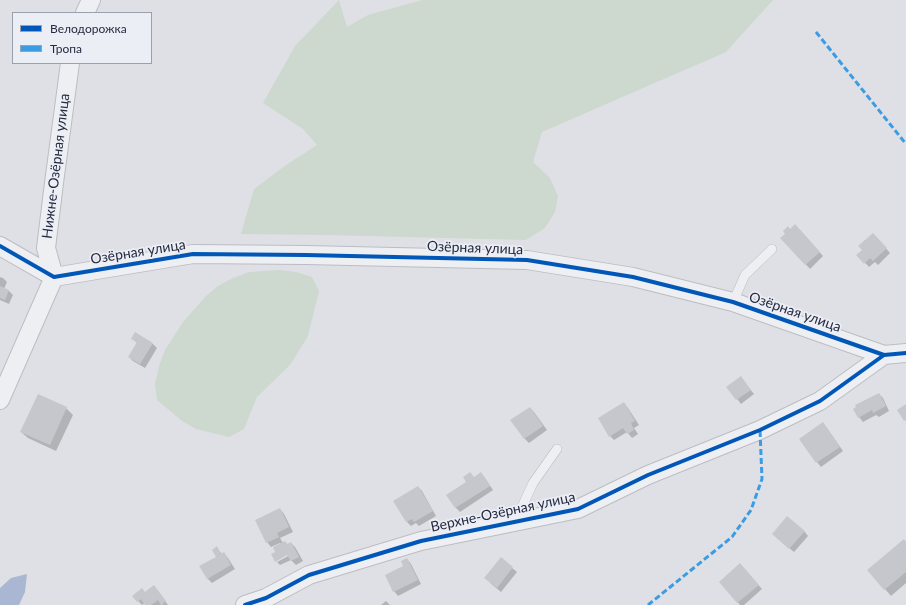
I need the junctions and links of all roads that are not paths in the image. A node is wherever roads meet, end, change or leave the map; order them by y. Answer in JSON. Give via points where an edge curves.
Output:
{"nodes":[{"id":1,"x":91,"y":0,"type":"edge"},
{"id":2,"x":85,"y":12,"type":"edge"},
{"id":3,"x":70,"y":64,"type":"edge"},
{"id":4,"x":0,"y":246,"type":"edge"},
{"id":5,"x":772,"y":249,"type":"dead end"},
{"id":6,"x":54,"y":277,"type":"junction"},
{"id":7,"x":733,"y":302,"type":"junction"},
{"id":8,"x":906,"y":353,"type":"edge"},
{"id":9,"x":884,"y":355,"type":"junction"},
{"id":10,"x":0,"y":400,"type":"edge"},
{"id":11,"x":557,"y":449,"type":"dead end"},
{"id":12,"x":515,"y":522,"type":"junction"},
{"id":13,"x":245,"y":605,"type":"edge"}],
"edges":[{"from":1,"to":2,"type":"street"},
{"from":3,"to":6,"type":"street","name":"Нижне-Озёрная улица","via":[[46,248]]},
{"from":4,"to":6,"type":"street"},
{"from":5,"to":7,"type":"lane","via":[[745,275]]},
{"from":6,"to":7,"type":"street","name":"Озёрная улица","via":[[194,254],[527,260],[633,277]]},
{"from":6,"to":10,"type":"street"},
{"from":7,"to":9,"type":"street","name":"Озёрная улица"},
{"from":8,"to":9,"type":"street"},
{"from":9,"to":12,"type":"street","name":"Верхне-Озёрная улица","via":[[820,402],[760,430],[648,474],[578,509]]},
{"from":11,"to":12,"type":"lane","via":[[532,483]]},
{"from":12,"to":13,"type":"street","name":"Верхне-Озёрная улица","via":[[421,541],[310,575],[266,598]]}]}
